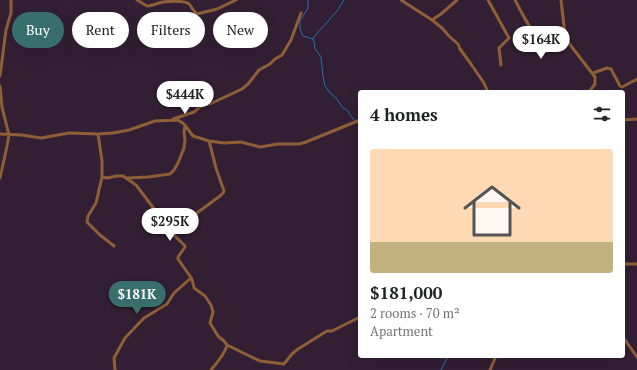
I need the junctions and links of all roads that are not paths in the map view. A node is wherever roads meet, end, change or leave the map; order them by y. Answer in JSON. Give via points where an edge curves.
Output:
{"nodes":[{"id":1,"x":11,"y":0,"type":"edge"},
{"id":2,"x":137,"y":0,"type":"edge"},
{"id":3,"x":236,"y":0,"type":"edge"},
{"id":4,"x":401,"y":0,"type":"edge"},
{"id":5,"x":457,"y":0,"type":"edge"},
{"id":6,"x":488,"y":0,"type":"edge"},
{"id":7,"x":515,"y":0,"type":"edge"},
{"id":8,"x":561,"y":0,"type":"edge"},
{"id":9,"x":301,"y":13,"type":"dead end"},
{"id":10,"x":432,"y":20,"type":"junction"},
{"id":11,"x":567,"y":38,"type":"junction"},
{"id":12,"x":528,"y":49,"type":"dead end"},
{"id":13,"x":550,"y":49,"type":"junction"},
{"id":14,"x":501,"y":65,"type":"dead end"},
{"id":15,"x":593,"y":73,"type":"junction"},
{"id":16,"x":0,"y":76,"type":"edge"},
{"id":17,"x":637,"y":79,"type":"edge"},
{"id":18,"x":0,"y":86,"type":"edge"},
{"id":19,"x":487,"y":90,"type":"edge"},
{"id":20,"x":590,"y":90,"type":"edge"},
{"id":21,"x":637,"y":119,"type":"edge"},
{"id":22,"x":172,"y":120,"type":"junction"},
{"id":23,"x":625,"y":120,"type":"edge"},
{"id":24,"x":358,"y":121,"type":"edge"},
{"id":25,"x":184,"y":124,"type":"junction"},
{"id":26,"x":0,"y":134,"type":"edge"},
{"id":27,"x":98,"y":134,"type":"junction"},
{"id":28,"x":9,"y":135,"type":"junction"},
{"id":29,"x":210,"y":141,"type":"junction"},
{"id":30,"x":102,"y":177,"type":"junction"},
{"id":31,"x":0,"y":178,"type":"edge"},
{"id":32,"x":126,"y":178,"type":"junction"},
{"id":33,"x":171,"y":232,"type":"junction"},
{"id":34,"x":114,"y":246,"type":"dead end"},
{"id":35,"x":625,"y":264,"type":"edge"},
{"id":36,"x":637,"y":264,"type":"edge"},
{"id":37,"x":191,"y":278,"type":"junction"},
{"id":38,"x":358,"y":318,"type":"edge"},
{"id":39,"x":625,"y":340,"type":"edge"},
{"id":40,"x":227,"y":345,"type":"junction"},
{"id":41,"x":637,"y":357,"type":"edge"},
{"id":42,"x":495,"y":358,"type":"edge"},
{"id":43,"x":115,"y":370,"type":"edge"},
{"id":44,"x":211,"y":370,"type":"edge"},
{"id":45,"x":490,"y":370,"type":"edge"}],
"edges":[{"from":1,"to":16,"type":"street"},
{"from":2,"to":3,"type":"street","via":[[146,6],[162,2],[186,2],[196,14],[217,9]]},
{"from":4,"to":10,"type":"street"},
{"from":5,"to":10,"type":"street"},
{"from":6,"to":14,"type":"street","via":[[508,38],[499,48]]},
{"from":7,"to":13,"type":"street","via":[[527,24],[544,47]]},
{"from":8,"to":11,"type":"street"},
{"from":9,"to":22,"type":"street","via":[[282,56],[259,70],[248,84],[237,92]]},
{"from":10,"to":19,"type":"street","via":[[458,44]]},
{"from":11,"to":13,"type":"street"},
{"from":11,"to":15,"type":"street"},
{"from":12,"to":13,"type":"street","via":[[543,53]]},
{"from":15,"to":17,"type":"street","via":[[609,68],[622,87]]},
{"from":15,"to":20,"type":"street","via":[[595,84]]},
{"from":18,"to":28,"type":"street"},
{"from":21,"to":23,"type":"street"},
{"from":22,"to":25,"type":"street"},
{"from":22,"to":27,"type":"street","via":[[155,121],[129,130]]},
{"from":24,"to":29,"type":"street","via":[[299,144],[260,147],[240,142]]},
{"from":25,"to":29,"type":"street","via":[[193,136]]},
{"from":25,"to":32,"type":"street","via":[[184,148],[170,174]]},
{"from":26,"to":28,"type":"street"},
{"from":27,"to":28,"type":"street","via":[[69,134],[41,138]]},
{"from":27,"to":30,"type":"street"},
{"from":28,"to":31,"type":"street"},
{"from":29,"to":33,"type":"street","via":[[224,191]]},
{"from":30,"to":32,"type":"street","via":[[121,175]]},
{"from":30,"to":34,"type":"street","via":[[96,203],[87,222]]},
{"from":32,"to":33,"type":"street","via":[[142,192],[166,229]]},
{"from":33,"to":37,"type":"street","via":[[185,246],[178,259]]},
{"from":35,"to":36,"type":"street"},
{"from":37,"to":40,"type":"street","via":[[194,288],[205,296],[211,305],[213,312],[210,323]]},
{"from":37,"to":43,"type":"street","via":[[174,293],[167,304],[144,318],[125,338],[115,355]]},
{"from":38,"to":40,"type":"street","via":[[327,331],[306,344],[294,352],[284,364],[260,361]]},
{"from":39,"to":41,"type":"street"},
{"from":40,"to":44,"type":"street"},
{"from":42,"to":45,"type":"street"}]}
